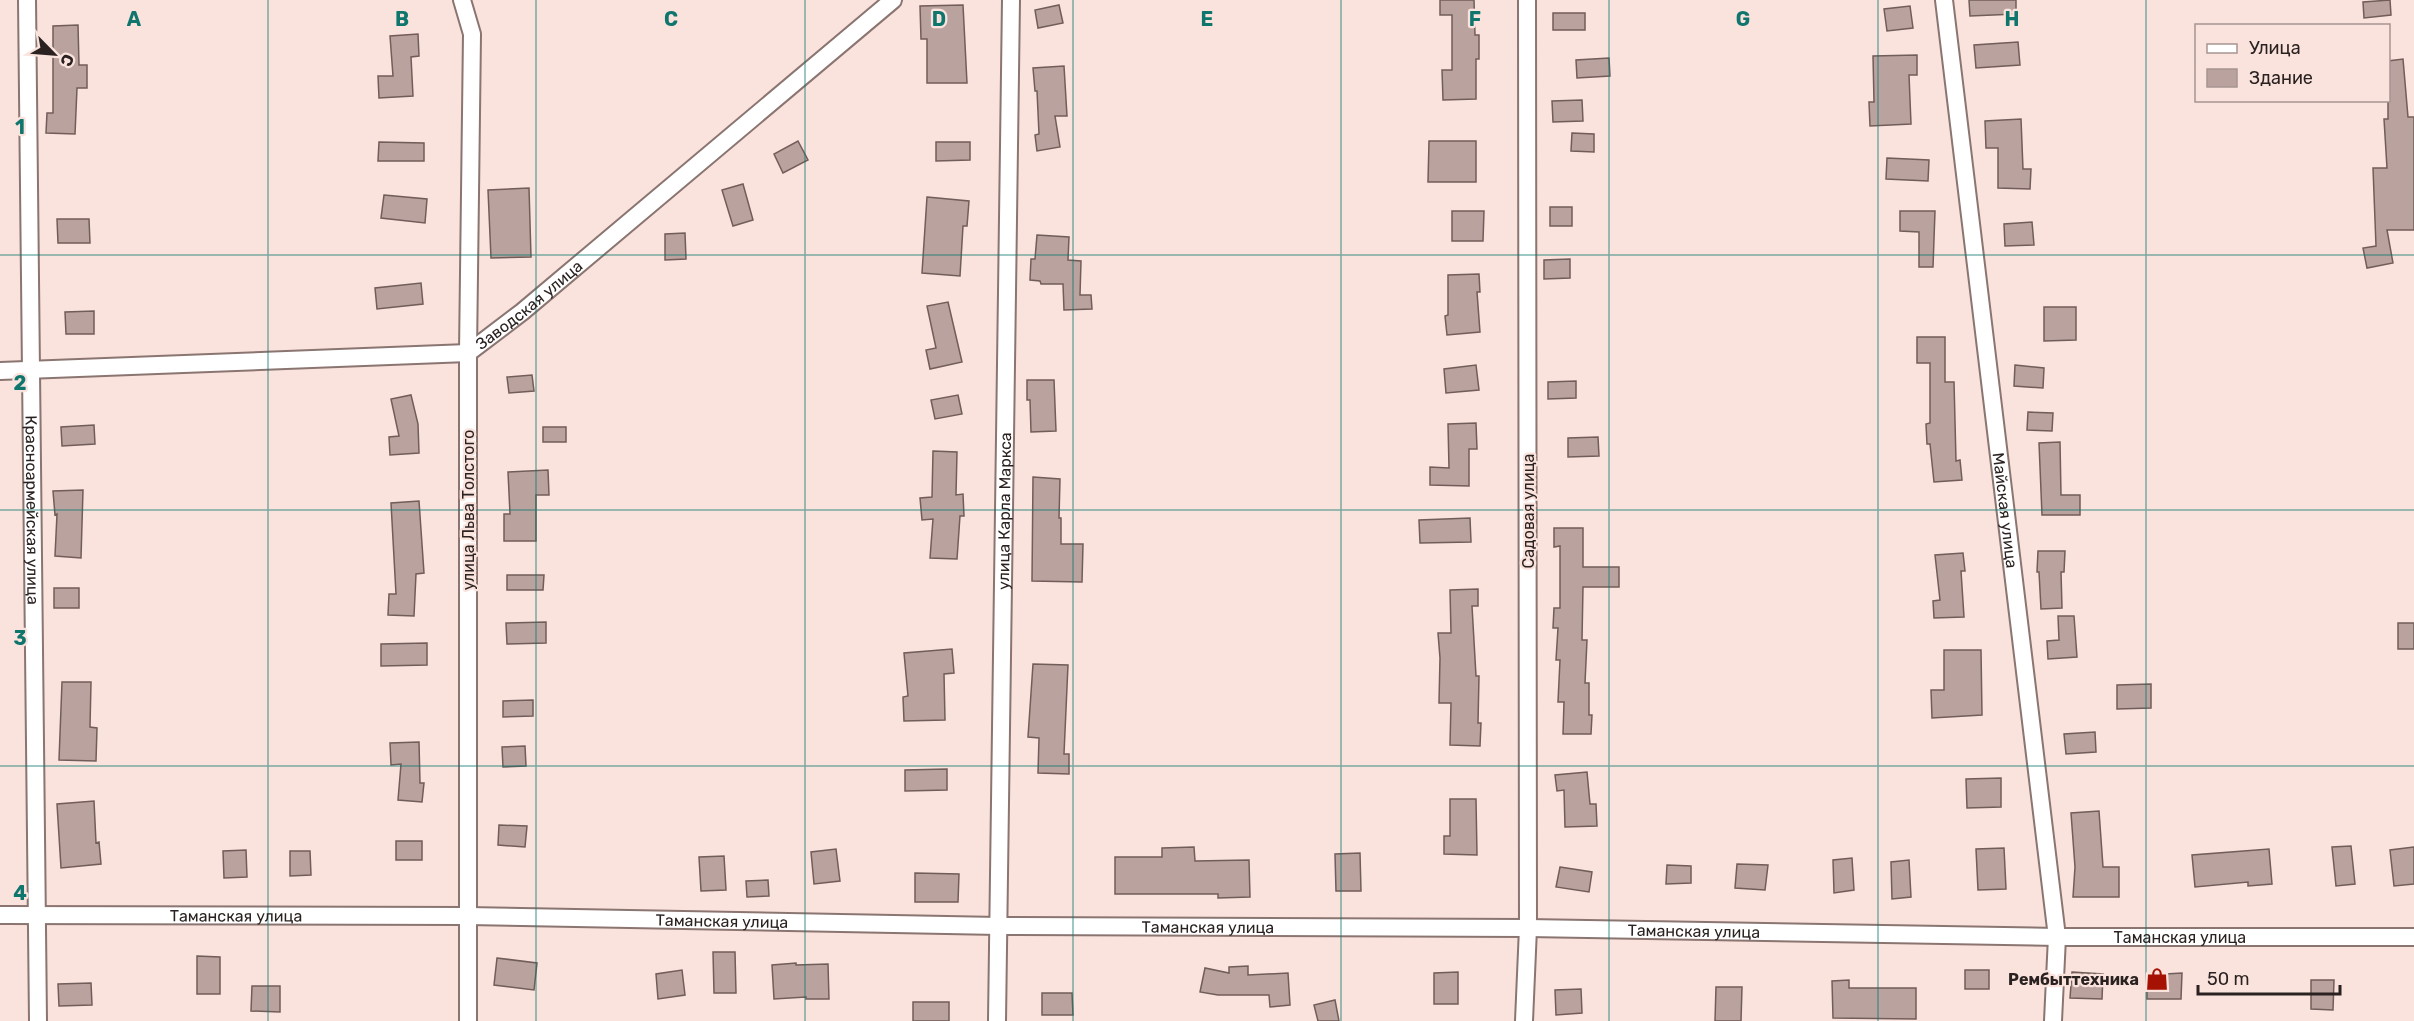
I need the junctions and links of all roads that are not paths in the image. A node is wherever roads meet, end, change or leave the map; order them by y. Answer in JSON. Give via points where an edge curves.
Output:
{"nodes":[{"id":1,"x":27,"y":0,"type":"edge"},
{"id":2,"x":462,"y":0,"type":"edge"},
{"id":3,"x":892,"y":0,"type":"edge"},
{"id":4,"x":1011,"y":0,"type":"edge"},
{"id":5,"x":1527,"y":0,"type":"edge"},
{"id":6,"x":1944,"y":0,"type":"edge"},
{"id":7,"x":468,"y":353,"type":"junction"},
{"id":8,"x":31,"y":370,"type":"junction"},
{"id":9,"x":0,"y":371,"type":"edge"},
{"id":10,"x":0,"y":915,"type":"edge"},
{"id":11,"x":37,"y":915,"type":"junction"},
{"id":12,"x":467,"y":916,"type":"junction"},
{"id":13,"x":999,"y":926,"type":"junction"},
{"id":14,"x":1528,"y":928,"type":"junction"},
{"id":15,"x":2057,"y":937,"type":"junction"},
{"id":16,"x":2414,"y":937,"type":"edge"},
{"id":17,"x":38,"y":1021,"type":"edge"},
{"id":18,"x":468,"y":1021,"type":"edge"},
{"id":19,"x":997,"y":1021,"type":"edge"},
{"id":20,"x":1524,"y":1021,"type":"edge"},
{"id":21,"x":2053,"y":1021,"type":"edge"}],
"edges":[{"from":1,"to":8,"type":"street","name":"Красноармейская улица"},
{"from":2,"to":7,"type":"street","name":"улица Льва Толстого","via":[[472,34]]},
{"from":3,"to":7,"type":"street","name":"Заводская улица"},
{"from":4,"to":13,"type":"street","name":"улица Карла Маркса"},
{"from":5,"to":14,"type":"street","name":"Садовая улица"},
{"from":6,"to":15,"type":"street","name":"Майская улица"},
{"from":7,"to":8,"type":"street","name":"Заводская улица"},
{"from":7,"to":12,"type":"street","name":"улица Льва Толстого"},
{"from":8,"to":9,"type":"street","name":"Заводская улица"},
{"from":8,"to":11,"type":"street","name":"Красноармейская улица"},
{"from":10,"to":11,"type":"street","name":"Таманская улица"},
{"from":11,"to":12,"type":"street","name":"Таманская улица"},
{"from":11,"to":17,"type":"street","name":"Красноармейская улица"},
{"from":12,"to":13,"type":"street","name":"Таманская улица"},
{"from":12,"to":18,"type":"street","name":"улица Льва Толстого"},
{"from":13,"to":14,"type":"street","name":"Таманская улица"},
{"from":13,"to":19,"type":"street","name":"улица Карла Маркса"},
{"from":14,"to":15,"type":"street","name":"Таманская улица"},
{"from":14,"to":20,"type":"street","name":"Садовая улица"},
{"from":15,"to":16,"type":"street","name":"Таманская улица"},
{"from":15,"to":21,"type":"street","name":"Майская улица"}]}
